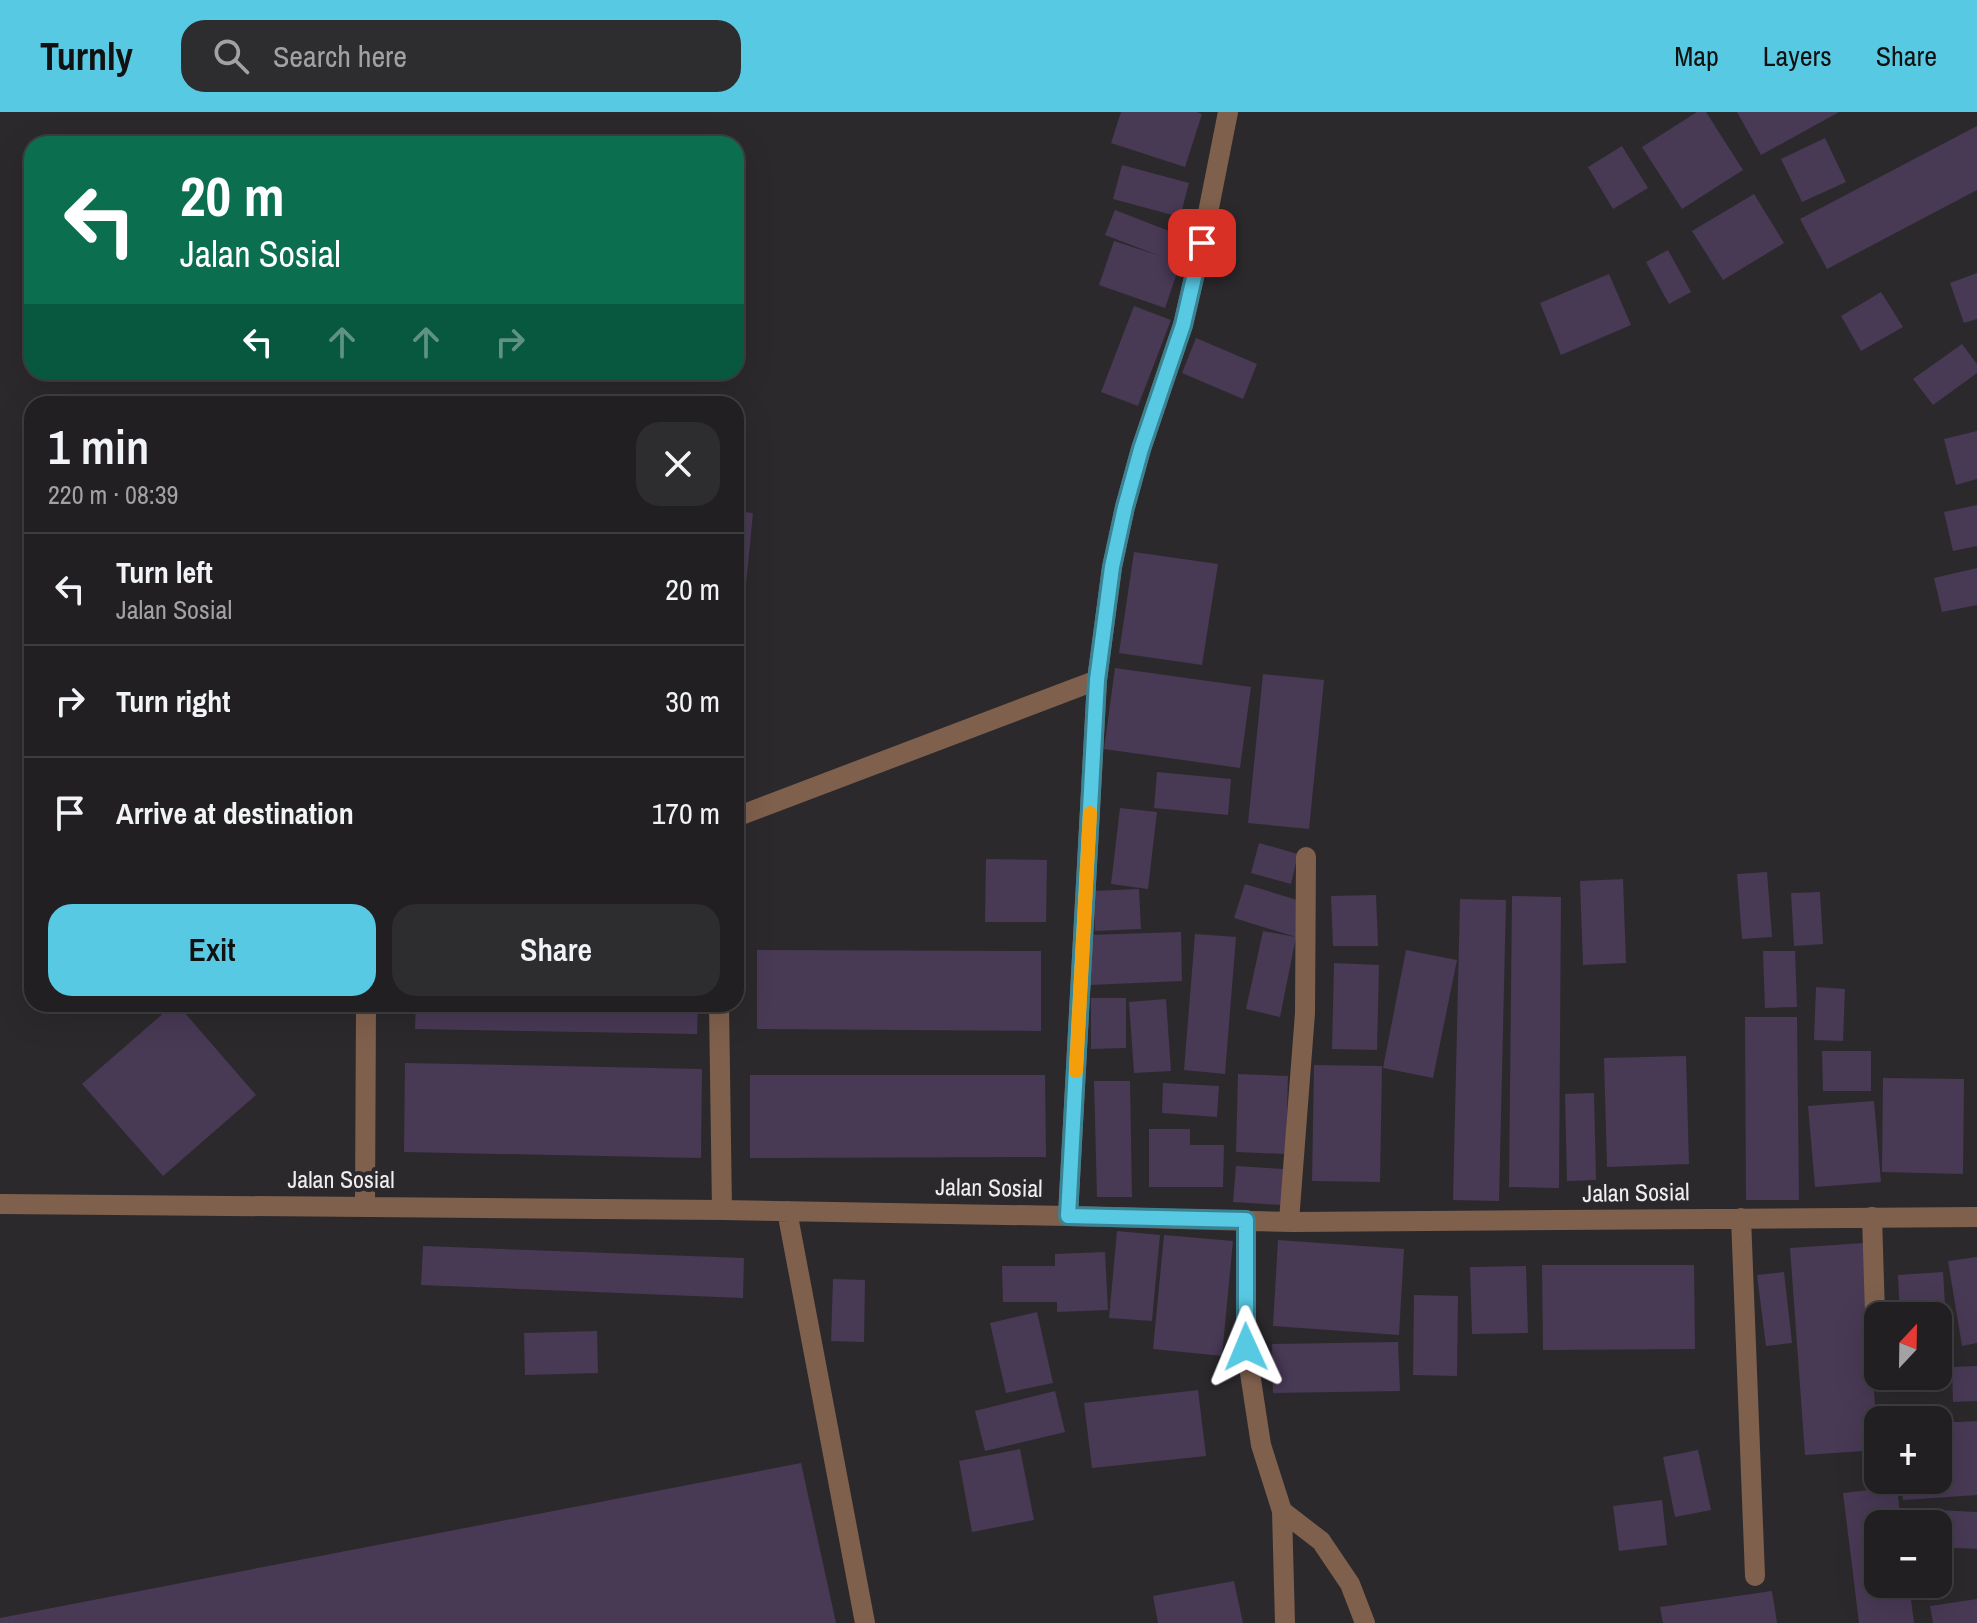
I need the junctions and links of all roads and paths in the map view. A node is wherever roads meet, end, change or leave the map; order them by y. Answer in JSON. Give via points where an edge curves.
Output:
{"nodes":[{"id":1,"x":1228,"y":112,"type":"edge"},
{"id":2,"x":1097,"y":680,"type":"junction"},
{"id":3,"x":744,"y":814,"type":"edge"},
{"id":4,"x":1306,"y":857,"type":"dead end"},
{"id":5,"x":366,"y":1012,"type":"edge"},
{"id":6,"x":719,"y":1012,"type":"edge"},
{"id":7,"x":0,"y":1204,"type":"edge"},
{"id":8,"x":365,"y":1206,"type":"junction"},
{"id":9,"x":722,"y":1210,"type":"junction"},
{"id":10,"x":787,"y":1211,"type":"junction"},
{"id":11,"x":1068,"y":1216,"type":"junction"},
{"id":12,"x":1872,"y":1217,"type":"junction"},
{"id":13,"x":1977,"y":1217,"type":"edge"},
{"id":14,"x":1741,"y":1218,"type":"junction"},
{"id":15,"x":1246,"y":1220,"type":"junction"},
{"id":16,"x":1289,"y":1221,"type":"junction"},
{"id":17,"x":1875,"y":1302,"type":"edge"},
{"id":18,"x":1282,"y":1511,"type":"junction"},
{"id":19,"x":1755,"y":1576,"type":"dead end"},
{"id":20,"x":865,"y":1623,"type":"edge"},
{"id":21,"x":1285,"y":1623,"type":"edge"},
{"id":22,"x":1365,"y":1623,"type":"edge"}],
"edges":[{"from":1,"to":2,"type":"street","via":[[1183,325],[1125,507]]},
{"from":2,"to":3,"type":"street"},
{"from":2,"to":11,"type":"street"},
{"from":4,"to":16,"type":"street","via":[[1305,1013]]},
{"from":5,"to":8,"type":"street"},
{"from":6,"to":9,"type":"street"},
{"from":7,"to":8,"type":"street","name":"Jalan Sosial"},
{"from":8,"to":9,"type":"street","name":"Jalan Sosial"},
{"from":9,"to":10,"type":"street","name":"Jalan Sosial"},
{"from":10,"to":11,"type":"street","name":"Jalan Sosial"},
{"from":10,"to":20,"type":"street"},
{"from":11,"to":15,"type":"street","name":"Jalan Sosial"},
{"from":12,"to":13,"type":"street","name":"Jalan Sosial"},
{"from":12,"to":14,"type":"street","name":"Jalan Sosial"},
{"from":12,"to":17,"type":"street"},
{"from":14,"to":16,"type":"street","name":"Jalan Sosial"},
{"from":14,"to":19,"type":"street"},
{"from":15,"to":16,"type":"street","name":"Jalan Sosial"},
{"from":15,"to":18,"type":"street","via":[[1246,1347],[1261,1445]]},
{"from":18,"to":21,"type":"street"},
{"from":18,"to":22,"type":"street","via":[[1321,1541],[1350,1584]]}]}
